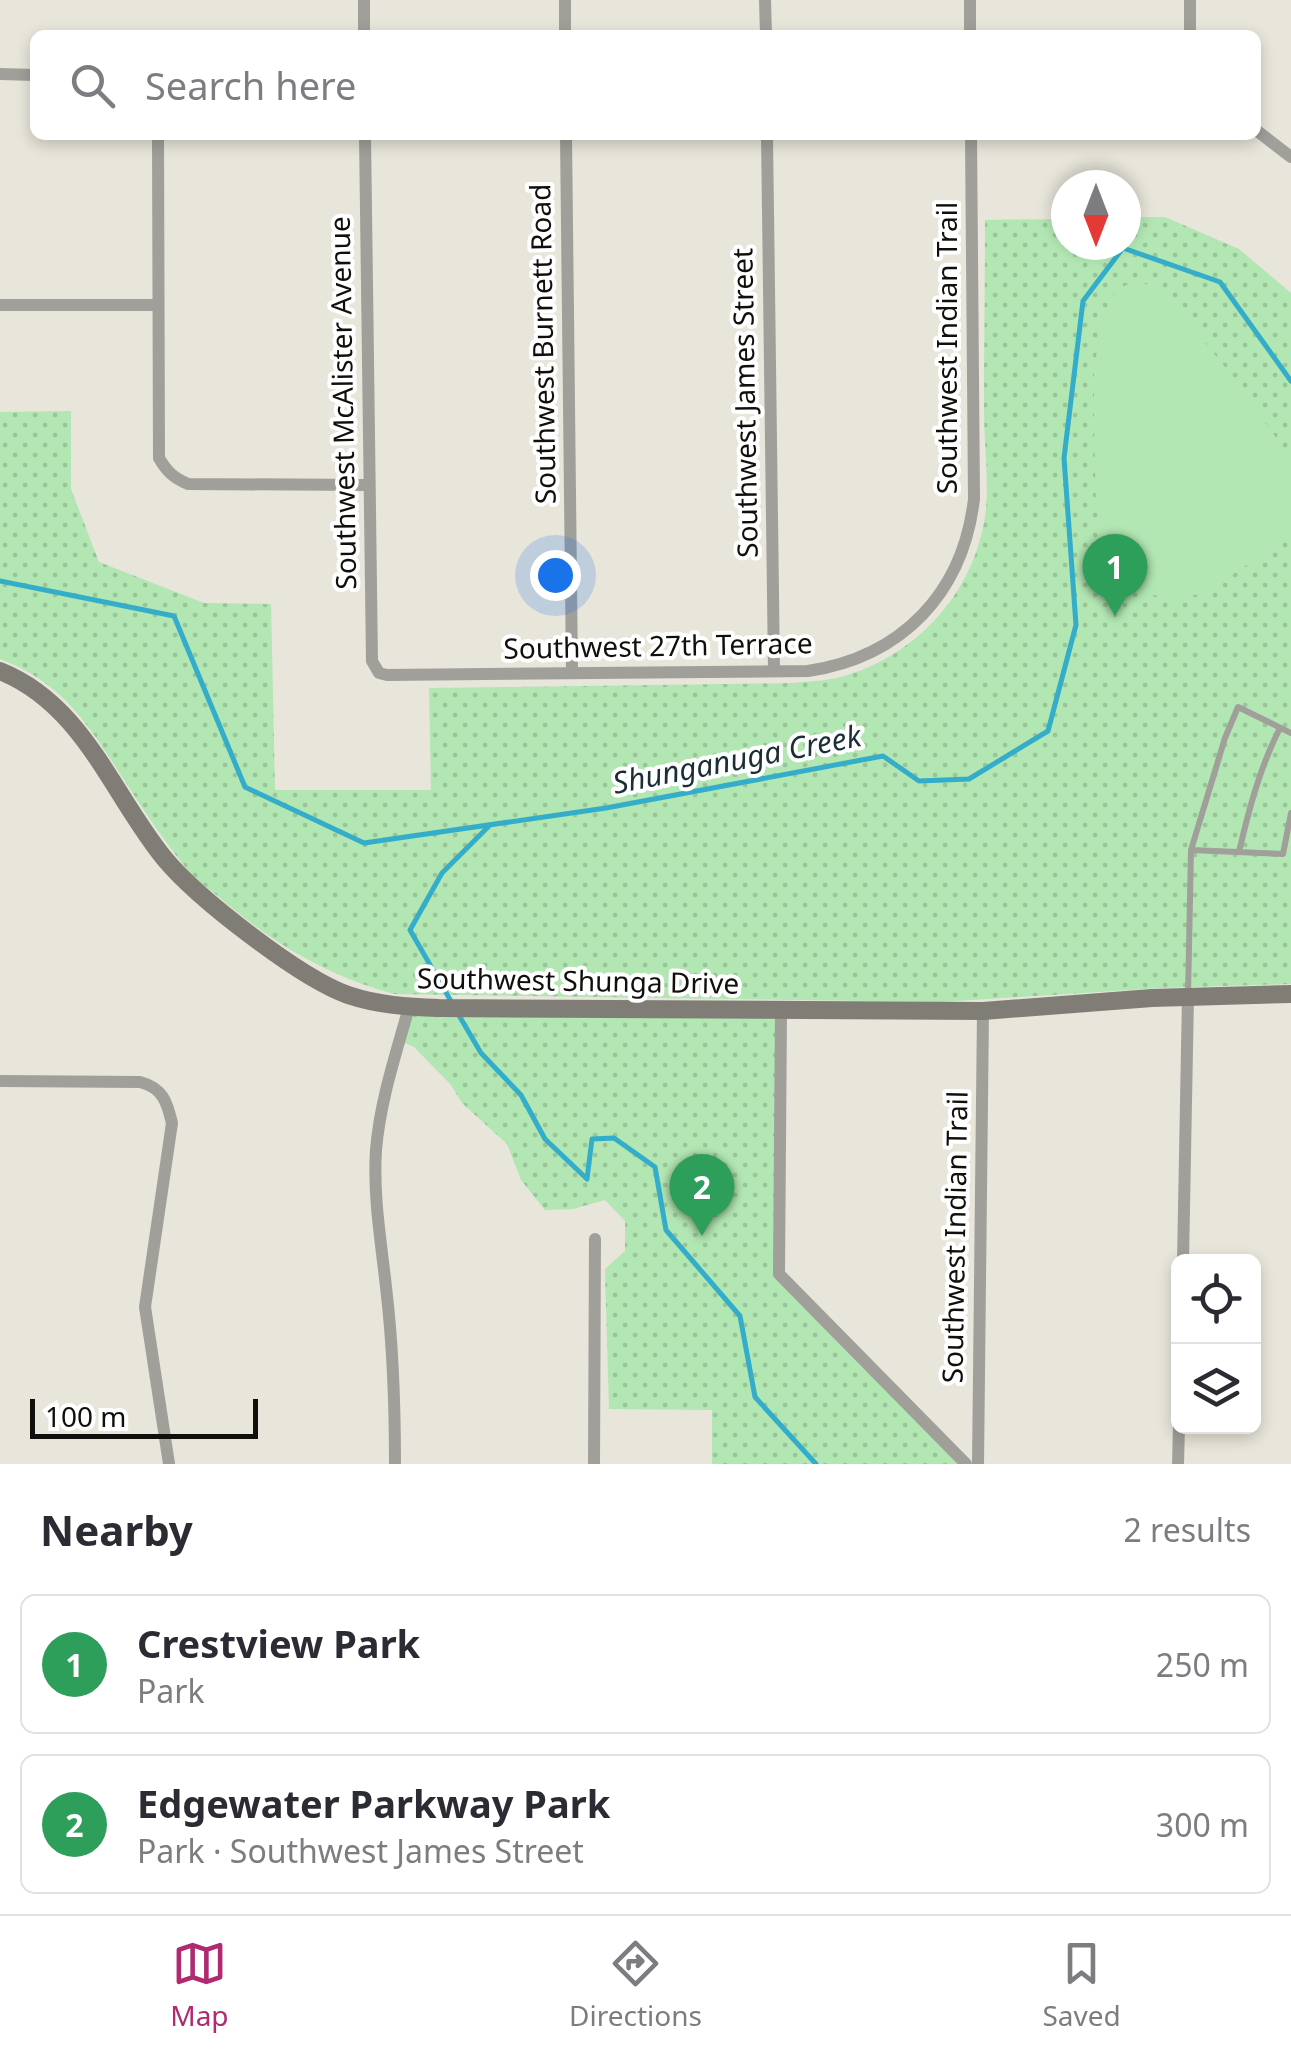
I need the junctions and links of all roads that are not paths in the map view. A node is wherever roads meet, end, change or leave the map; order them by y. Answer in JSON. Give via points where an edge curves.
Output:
{"nodes":[{"id":1,"x":364,"y":0,"type":"edge"},
{"id":2,"x":565,"y":0,"type":"edge"},
{"id":3,"x":766,"y":0,"type":"edge"},
{"id":4,"x":970,"y":0,"type":"edge"},
{"id":5,"x":1190,"y":0,"type":"edge"},
{"id":6,"x":364,"y":30,"type":"edge"},
{"id":7,"x":565,"y":30,"type":"edge"},
{"id":8,"x":766,"y":30,"type":"edge"},
{"id":9,"x":970,"y":30,"type":"edge"},
{"id":10,"x":1190,"y":30,"type":"edge"},
{"id":11,"x":0,"y":74,"type":"edge"},
{"id":12,"x":30,"y":75,"type":"edge"},
{"id":13,"x":1261,"y":134,"type":"edge"},
{"id":14,"x":158,"y":140,"type":"edge"},
{"id":15,"x":365,"y":140,"type":"edge"},
{"id":16,"x":566,"y":140,"type":"edge"},
{"id":17,"x":767,"y":140,"type":"edge"},
{"id":18,"x":971,"y":140,"type":"edge"},
{"id":19,"x":1291,"y":157,"type":"edge"},
{"id":20,"x":0,"y":304,"type":"edge"},
{"id":21,"x":157,"y":305,"type":"junction"},
{"id":22,"x":369,"y":485,"type":"junction"},
{"id":23,"x":960,"y":560,"type":"joint"},
{"id":24,"x":375,"y":669,"type":"joint"},
{"id":25,"x":0,"y":671,"type":"edge"},
{"id":26,"x":774,"y":671,"type":"junction"},
{"id":27,"x":572,"y":673,"type":"junction"},
{"id":28,"x":1280,"y":728,"type":"junction"},
{"id":29,"x":1291,"y":732,"type":"edge"},
{"id":30,"x":1291,"y":813,"type":"edge"},
{"id":31,"x":1191,"y":850,"type":"junction"},
{"id":32,"x":1239,"y":852,"type":"junction"},
{"id":33,"x":1291,"y":994,"type":"edge"},
{"id":34,"x":1188,"y":996,"type":"junction"},
{"id":35,"x":408,"y":1008,"type":"junction"},
{"id":36,"x":781,"y":1012,"type":"junction"},
{"id":37,"x":982,"y":1012,"type":"junction"},
{"id":38,"x":0,"y":1081,"type":"edge"},
{"id":39,"x":594,"y":1239,"type":"dead end"},
{"id":40,"x":1182,"y":1254,"type":"edge"},
{"id":41,"x":1179,"y":1434,"type":"edge"},
{"id":42,"x":170,"y":1464,"type":"edge"},
{"id":43,"x":395,"y":1464,"type":"edge"},
{"id":44,"x":594,"y":1464,"type":"edge"},
{"id":45,"x":966,"y":1464,"type":"edge"},
{"id":46,"x":978,"y":1464,"type":"edge"},
{"id":47,"x":1178,"y":1464,"type":"edge"}],
"edges":[{"from":1,"to":6,"type":"street"},
{"from":2,"to":7,"type":"street"},
{"from":3,"to":8,"type":"street"},
{"from":4,"to":9,"type":"street"},
{"from":5,"to":10,"type":"street"},
{"from":11,"to":12,"type":"street"},
{"from":13,"to":19,"type":"street"},
{"from":14,"to":21,"type":"street"},
{"from":15,"to":22,"type":"street","name":"Southwest McAlister Avenue"},
{"from":16,"to":27,"type":"street","name":"Southwest Burnett Road"},
{"from":17,"to":26,"type":"street","name":"Southwest James Street"},
{"from":18,"to":23,"type":"street","name":"Southwest Indian Trail","via":[[974,499]]},
{"from":20,"to":21,"type":"street"},
{"from":21,"to":22,"type":"street","via":[[160,458],[176,479]]},
{"from":22,"to":24,"type":"street","name":"Southwest McAlister Avenue"},
{"from":23,"to":26,"type":"street","name":"Southwest 27th Terrace","via":[[931,606],[885,645],[824,669]]},
{"from":24,"to":27,"type":"street","name":"Southwest 27th Terrace","via":[[387,676]]},
{"from":25,"to":35,"type":"street","name":"Southwest Shunga Drive","via":[[74,724],[165,860],[234,922],[337,990]]},
{"from":26,"to":27,"type":"street","name":"Southwest 27th Terrace"},
{"from":28,"to":29,"type":"lane"},
{"from":28,"to":31,"type":"lane","via":[[1238,707]]},
{"from":28,"to":32,"type":"lane","via":[[1256,784]]},
{"from":30,"to":32,"type":"lane","via":[[1282,854]]},
{"from":31,"to":32,"type":"lane"},
{"from":31,"to":34,"type":"lane"},
{"from":33,"to":34,"type":"street","name":"Southwest Shunga Drive"},
{"from":34,"to":37,"type":"street","name":"Southwest Shunga Drive"},
{"from":34,"to":40,"type":"street"},
{"from":35,"to":36,"type":"street","name":"Southwest Shunga Drive"},
{"from":35,"to":43,"type":"street","via":[[384,1096],[375,1174],[394,1365]]},
{"from":36,"to":37,"type":"street","name":"Southwest Shunga Drive"},
{"from":36,"to":45,"type":"street","via":[[779,1274]]},
{"from":37,"to":46,"type":"street","name":"Southwest Indian Trail"},
{"from":38,"to":42,"type":"street","via":[[140,1082],[166,1099],[172,1123],[146,1307]]},
{"from":39,"to":44,"type":"street"},
{"from":41,"to":47,"type":"street"}]}
